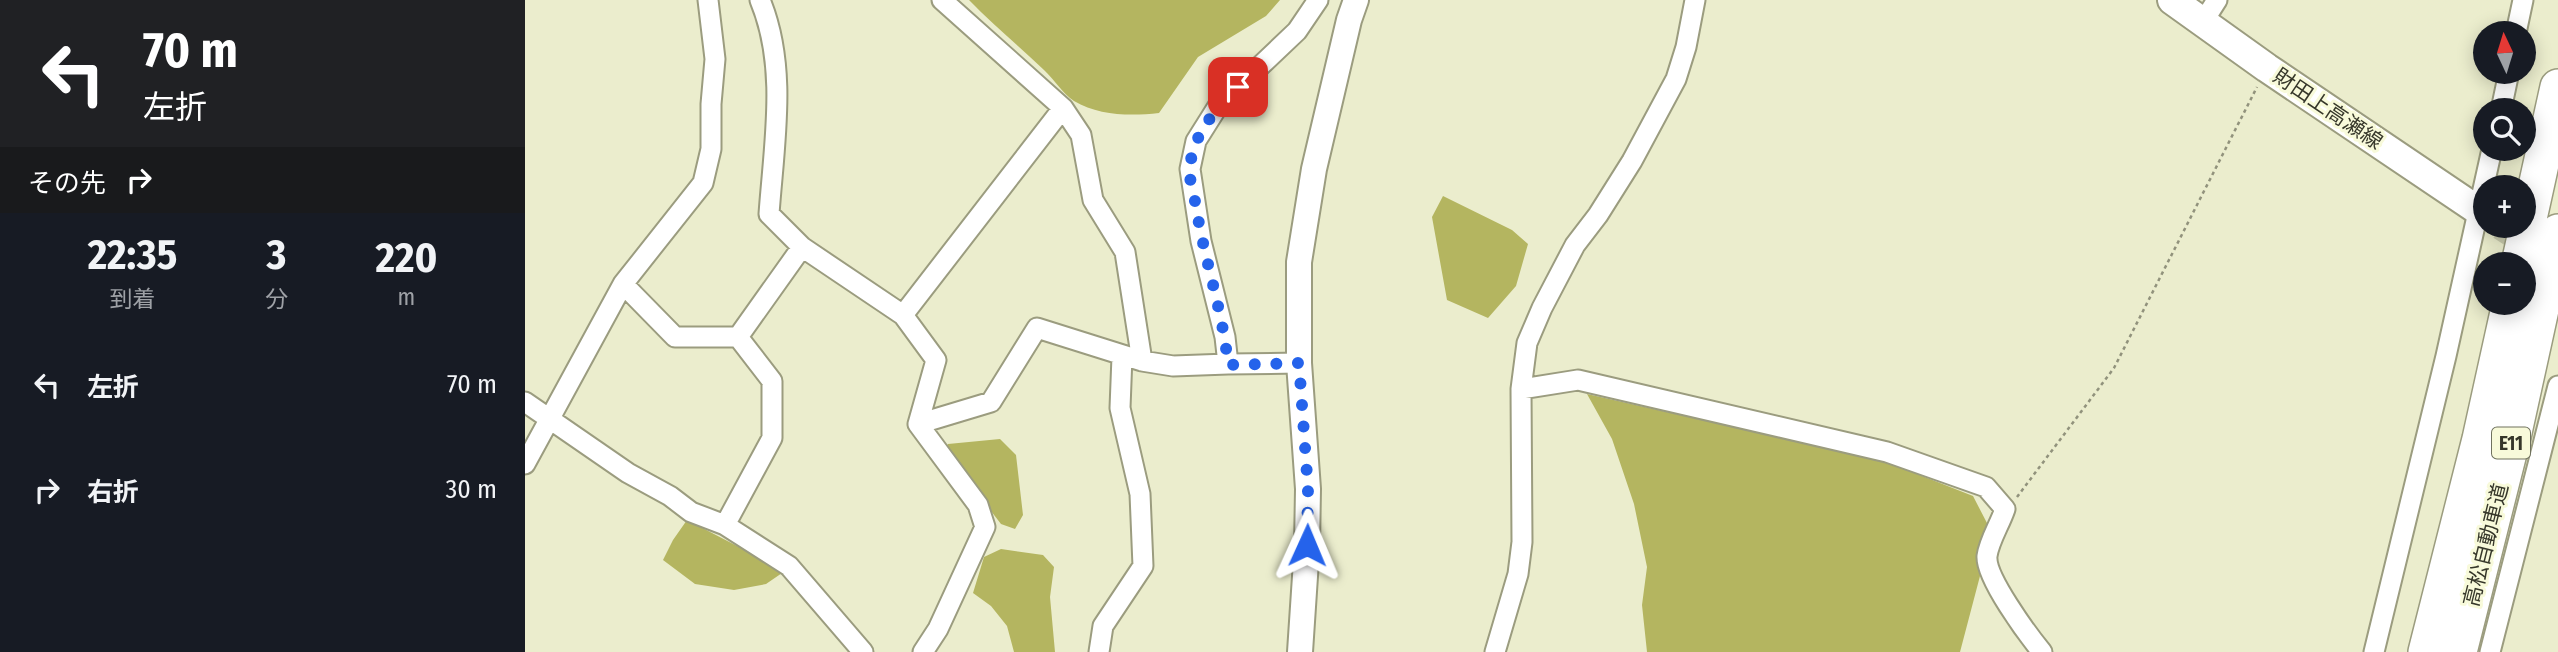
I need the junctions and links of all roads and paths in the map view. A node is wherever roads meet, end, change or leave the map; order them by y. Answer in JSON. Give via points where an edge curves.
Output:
{"nodes":[{"id":1,"x":708,"y":0,"type":"edge"},
{"id":2,"x":760,"y":0,"type":"edge"},
{"id":3,"x":942,"y":0,"type":"edge"},
{"id":4,"x":1318,"y":0,"type":"edge"},
{"id":5,"x":1356,"y":0,"type":"edge"},
{"id":6,"x":1695,"y":0,"type":"edge"},
{"id":7,"x":2172,"y":0,"type":"edge"},
{"id":8,"x":2523,"y":0,"type":"edge"},
{"id":9,"x":2210,"y":11,"type":"edge"},
{"id":10,"x":2519,"y":21,"type":"edge"},
{"id":11,"x":2267,"y":68,"type":"junction"},
{"id":12,"x":2558,"y":87,"type":"edge"},
{"id":13,"x":1063,"y":108,"type":"junction"},
{"id":14,"x":2473,"y":208,"type":"edge"},
{"id":15,"x":2558,"y":232,"type":"edge"},
{"id":16,"x":2475,"y":238,"type":"edge"},
{"id":17,"x":802,"y":247,"type":"junction"},
{"id":18,"x":2522,"y":252,"type":"edge"},
{"id":19,"x":623,"y":284,"type":"junction"},
{"id":20,"x":904,"y":315,"type":"junction"},
{"id":21,"x":2507,"y":315,"type":"edge"},
{"id":22,"x":738,"y":337,"type":"junction"},
{"id":23,"x":1122,"y":356,"type":"junction"},
{"id":24,"x":1142,"y":361,"type":"junction"},
{"id":25,"x":1299,"y":363,"type":"junction"},
{"id":26,"x":1228,"y":365,"type":"junction"},
{"id":27,"x":2558,"y":386,"type":"edge"},
{"id":28,"x":1521,"y":389,"type":"junction"},
{"id":29,"x":525,"y":402,"type":"edge"},
{"id":30,"x":550,"y":420,"type":"junction"},
{"id":31,"x":918,"y":424,"type":"junction"},
{"id":32,"x":525,"y":464,"type":"edge"},
{"id":33,"x":2005,"y":509,"type":"junction"},
{"id":34,"x":725,"y":525,"type":"junction"},
{"id":35,"x":863,"y":652,"type":"edge"},
{"id":36,"x":923,"y":652,"type":"edge"},
{"id":37,"x":1099,"y":652,"type":"edge"},
{"id":38,"x":1300,"y":652,"type":"edge"},
{"id":39,"x":1495,"y":652,"type":"edge"},
{"id":40,"x":2042,"y":652,"type":"edge"},
{"id":41,"x":2374,"y":652,"type":"edge"},
{"id":42,"x":2426,"y":652,"type":"edge"},
{"id":43,"x":2459,"y":652,"type":"edge"},
{"id":44,"x":2490,"y":652,"type":"edge"}],
"edges":[{"from":1,"to":19,"type":"street","via":[[715,59],[711,149],[703,183]]},
{"from":2,"to":17,"type":"street","via":[[779,92],[768,214]]},
{"from":3,"to":13,"type":"street"},
{"from":4,"to":26,"type":"street","via":[[1297,31],[1218,106],[1196,141],[1190,169]]},
{"from":5,"to":25,"type":"street","via":[[1305,216],[1299,262]]},
{"from":6,"to":28,"type":"street","via":[[1676,79],[1632,161],[1575,244],[1542,308],[1527,343]]},
{"from":7,"to":9,"type":"main road","name":"財田上高瀬線"},
{"from":8,"to":10,"type":"street"},
{"from":9,"to":11,"type":"main road","name":"財田上高瀬線"},
{"from":11,"to":14,"type":"main road","name":"財田上高瀬線"},
{"from":11,"to":33,"type":"path","via":[[2114,368]]},
{"from":12,"to":18,"type":"highway"},
{"from":13,"to":20,"type":"street"},
{"from":13,"to":24,"type":"street","via":[[1081,135],[1093,200],[1125,252]]},
{"from":15,"to":43,"type":"highway","name":"高松自動車道","number":"E11"},
{"from":16,"to":41,"type":"street"},
{"from":17,"to":20,"type":"street"},
{"from":17,"to":22,"type":"street"},
{"from":19,"to":22,"type":"street","via":[[674,337]]},
{"from":19,"to":30,"type":"street"},
{"from":20,"to":31,"type":"street","via":[[936,360]]},
{"from":21,"to":42,"type":"highway","name":"高松自動車道","number":"E11"},
{"from":22,"to":34,"type":"street","via":[[772,380],[772,438]]},
{"from":23,"to":24,"type":"street"},
{"from":23,"to":31,"type":"street","via":[[1037,328],[991,402]]},
{"from":23,"to":37,"type":"street","via":[[1120,408],[1140,494],[1143,566],[1103,626]]},
{"from":24,"to":26,"type":"street","via":[[1173,366]]},
{"from":25,"to":26,"type":"street"},
{"from":25,"to":38,"type":"street","via":[[1308,489]]},
{"from":27,"to":44,"type":"street"},
{"from":28,"to":33,"type":"street","via":[[1578,380],[1887,452],[1986,487]]},
{"from":28,"to":39,"type":"street","via":[[1523,542]]},
{"from":29,"to":30,"type":"street"},
{"from":30,"to":32,"type":"street"},
{"from":30,"to":34,"type":"street","via":[[691,512]]},
{"from":31,"to":36,"type":"street","via":[[978,505],[985,527]]},
{"from":33,"to":40,"type":"street","via":[[1987,557],[1990,574]]},
{"from":34,"to":35,"type":"street","via":[[789,566]]}]}
